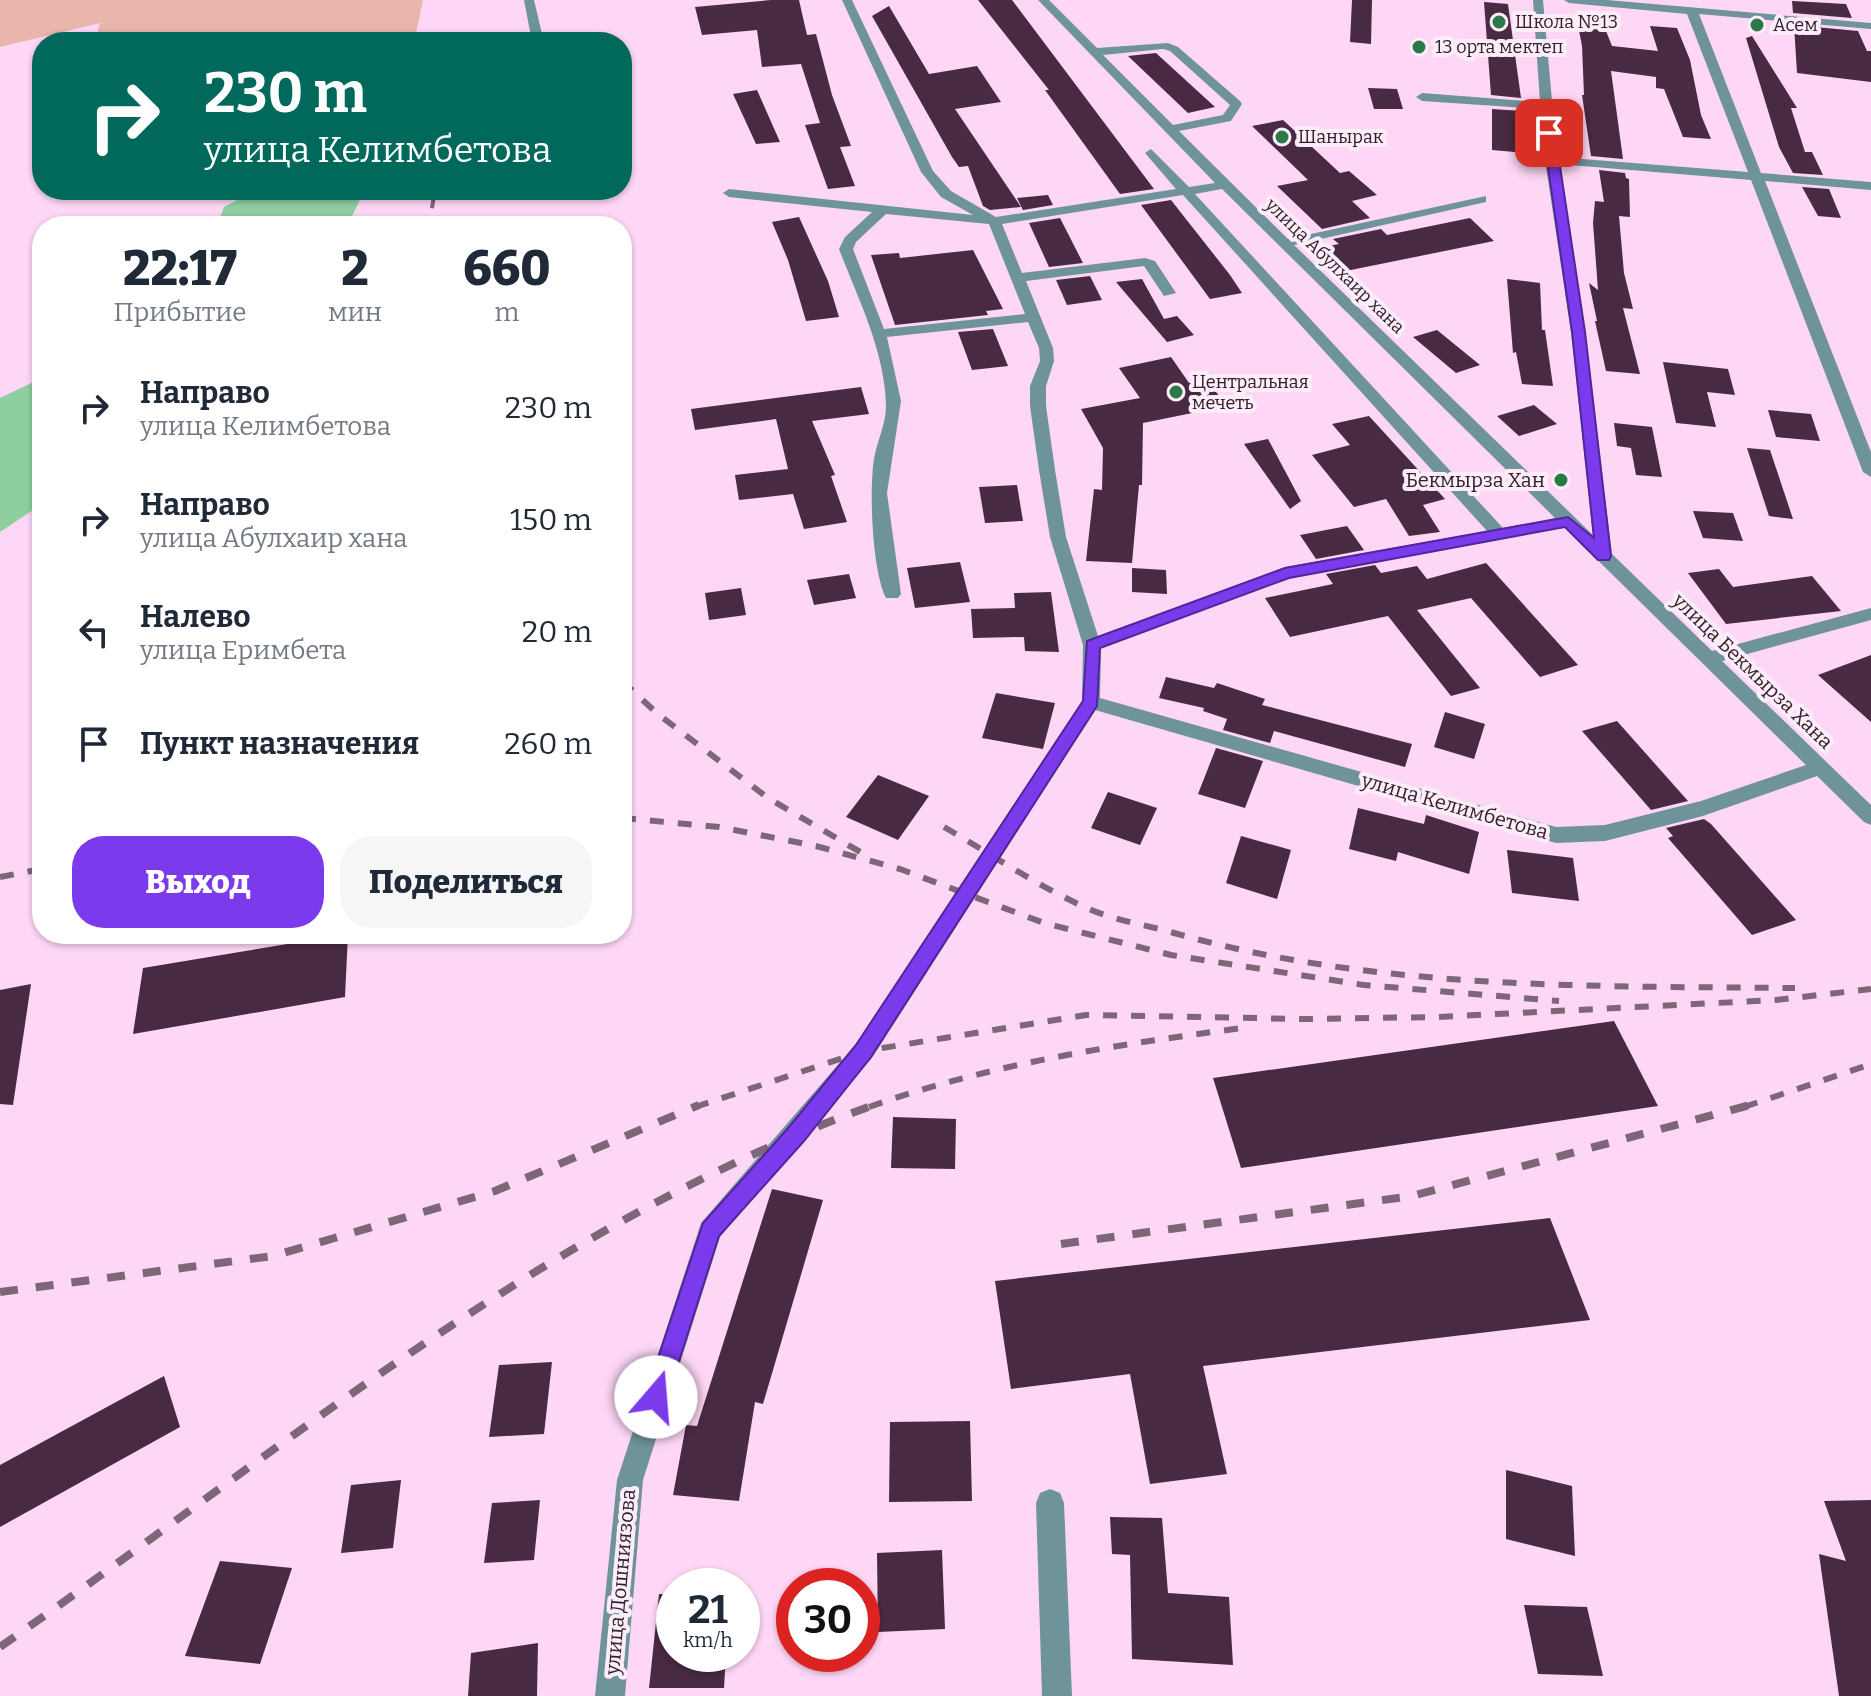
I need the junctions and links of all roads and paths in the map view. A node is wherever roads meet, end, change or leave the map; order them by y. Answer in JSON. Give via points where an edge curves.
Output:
{"nodes":[{"id":1,"x":529,"y":0,"type":"edge"},
{"id":2,"x":847,"y":0,"type":"edge"},
{"id":3,"x":1043,"y":0,"type":"edge"},
{"id":4,"x":1538,"y":0,"type":"edge"},
{"id":5,"x":1569,"y":0,"type":"edge"},
{"id":6,"x":1692,"y":11,"type":"junction"},
{"id":7,"x":1871,"y":26,"type":"edge"},
{"id":8,"x":536,"y":32,"type":"edge"},
{"id":9,"x":1095,"y":52,"type":"junction"},
{"id":10,"x":1422,"y":97,"type":"dead end"},
{"id":11,"x":1547,"y":106,"type":"junction"},
{"id":12,"x":1173,"y":129,"type":"junction"},
{"id":13,"x":1151,"y":153,"type":"dead end"},
{"id":14,"x":1551,"y":160,"type":"junction"},
{"id":15,"x":1756,"y":177,"type":"junction"},
{"id":16,"x":1225,"y":185,"type":"junction"},
{"id":17,"x":1871,"y":186,"type":"edge"},
{"id":18,"x":729,"y":193,"type":"dead end"},
{"id":19,"x":1186,"y":193,"type":"junction"},
{"id":20,"x":1481,"y":199,"type":"dead end"},
{"id":21,"x":882,"y":210,"type":"junction"},
{"id":22,"x":994,"y":221,"type":"junction"},
{"id":23,"x":1286,"y":243,"type":"junction"},
{"id":24,"x":1018,"y":278,"type":"junction"},
{"id":25,"x":1169,"y":293,"type":"dead end"},
{"id":26,"x":1034,"y":317,"type":"junction"},
{"id":27,"x":877,"y":334,"type":"junction"},
{"id":28,"x":1871,"y":472,"type":"edge"},
{"id":29,"x":1568,"y":521,"type":"junction"},
{"id":30,"x":1500,"y":535,"type":"junction"},
{"id":31,"x":1604,"y":556,"type":"junction"},
{"id":32,"x":892,"y":594,"type":"dead end"},
{"id":33,"x":1871,"y":614,"type":"edge"},
{"id":34,"x":1092,"y":645,"type":"junction"},
{"id":35,"x":1709,"y":658,"type":"junction"},
{"id":36,"x":1091,"y":702,"type":"junction"},
{"id":37,"x":1820,"y":768,"type":"junction"},
{"id":38,"x":1871,"y":817,"type":"edge"},
{"id":39,"x":1050,"y":1503,"type":"dead end"},
{"id":40,"x":610,"y":1696,"type":"edge"},
{"id":41,"x":1057,"y":1696,"type":"edge"}],
"edges":[{"from":1,"to":8,"type":"street"},
{"from":2,"to":22,"type":"street","via":[[927,172],[946,194]]},
{"from":3,"to":9,"type":"street","name":"улица Абулхаир хана"},
{"from":4,"to":11,"type":"street"},
{"from":5,"to":6,"type":"street"},
{"from":6,"to":7,"type":"street"},
{"from":6,"to":15,"type":"street"},
{"from":9,"to":12,"type":"street","name":"улица Абулхаир хана"},
{"from":9,"to":12,"type":"street","via":[[1164,45],[1236,104],[1227,118]]},
{"from":10,"to":11,"type":"street"},
{"from":11,"to":14,"type":"street"},
{"from":12,"to":16,"type":"street","name":"улица Абулхаир хана"},
{"from":13,"to":19,"type":"street"},
{"from":14,"to":15,"type":"street"},
{"from":14,"to":31,"type":"street"},
{"from":15,"to":17,"type":"street"},
{"from":15,"to":28,"type":"street"},
{"from":16,"to":19,"type":"street"},
{"from":16,"to":23,"type":"street","name":"улица Абулхаир хана"},
{"from":18,"to":21,"type":"street"},
{"from":19,"to":22,"type":"street"},
{"from":19,"to":30,"type":"street","via":[[1294,323]]},
{"from":20,"to":23,"type":"street"},
{"from":21,"to":22,"type":"street"},
{"from":21,"to":27,"type":"street","via":[[846,249]]},
{"from":22,"to":24,"type":"street"},
{"from":23,"to":29,"type":"street","name":"улица Абулхаир хана"},
{"from":24,"to":25,"type":"street","via":[[1145,262]]},
{"from":24,"to":26,"type":"street"},
{"from":26,"to":27,"type":"street"},
{"from":26,"to":34,"type":"street","via":[[1046,348],[1038,406],[1058,537]]},
{"from":27,"to":32,"type":"street","via":[[894,403],[881,461],[881,523]]},
{"from":29,"to":30,"type":"street"},
{"from":29,"to":31,"type":"street","name":"улица Абулхаир хана"},
{"from":30,"to":34,"type":"street","via":[[1285,573]]},
{"from":31,"to":35,"type":"street","name":"улица Бекмырза Хана"},
{"from":33,"to":35,"type":"street"},
{"from":34,"to":36,"type":"street"},
{"from":35,"to":37,"type":"street","name":"улица Бекмырза Хана"},
{"from":36,"to":37,"type":"street","name":"улица Келимбетова","via":[[1556,835],[1605,833],[1689,812]]},
{"from":36,"to":40,"type":"street","name":"улица Дошниязова","via":[[864,1051],[710,1231],[630,1480]]},
{"from":37,"to":38,"type":"street","name":"улица Бекмырза Хана"},
{"from":39,"to":41,"type":"street"}]}
